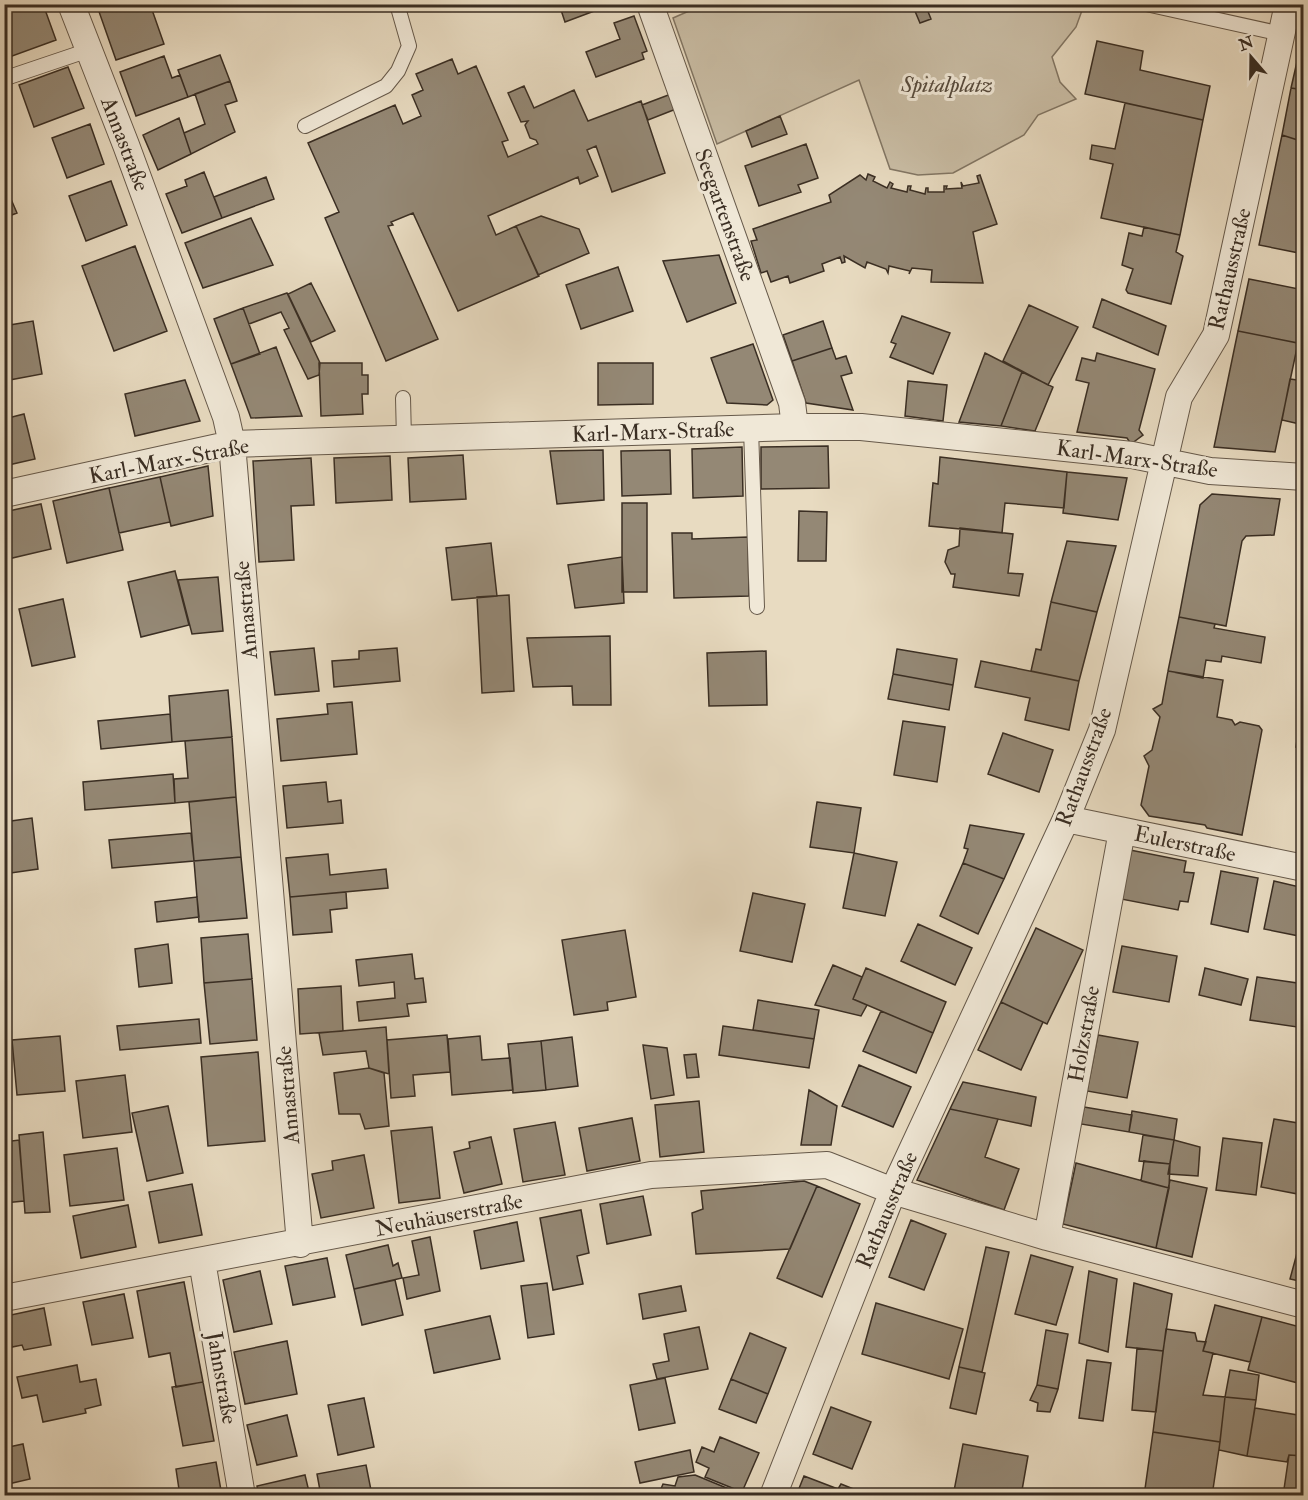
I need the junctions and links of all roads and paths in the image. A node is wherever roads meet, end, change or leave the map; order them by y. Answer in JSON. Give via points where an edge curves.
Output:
{"nodes":[{"id":1,"x":71,"y":4,"type":"edge"},
{"id":2,"x":397,"y":4,"type":"edge"},
{"id":3,"x":650,"y":4,"type":"edge"},
{"id":4,"x":1146,"y":4,"type":"edge"},
{"id":5,"x":1288,"y":4,"type":"edge"},
{"id":6,"x":1282,"y":34,"type":"junction"},
{"id":7,"x":89,"y":50,"type":"junction"},
{"id":8,"x":6,"y":78,"type":"dead end"},
{"id":9,"x":305,"y":126,"type":"dead end"},
{"id":10,"x":403,"y":398,"type":"dead end"},
{"id":11,"x":795,"y":427,"type":"junction"},
{"id":12,"x":751,"y":429,"type":"junction"},
{"id":13,"x":404,"y":439,"type":"junction"},
{"id":14,"x":232,"y":444,"type":"junction"},
{"id":15,"x":1165,"y":462,"type":"junction"},
{"id":16,"x":1304,"y":477,"type":"edge"},
{"id":17,"x":4,"y":494,"type":"edge"},
{"id":18,"x":757,"y":607,"type":"dead end"},
{"id":19,"x":1066,"y":819,"type":"junction"},
{"id":20,"x":1122,"y":831,"type":"junction"},
{"id":21,"x":1304,"y":868,"type":"edge"},
{"id":22,"x":893,"y":1191,"type":"junction"},
{"id":23,"x":1047,"y":1238,"type":"junction"},
{"id":24,"x":300,"y":1244,"type":"junction"},
{"id":25,"x":202,"y":1261,"type":"junction"},
{"id":26,"x":4,"y":1298,"type":"edge"},
{"id":27,"x":1304,"y":1305,"type":"edge"},
{"id":28,"x":242,"y":1496,"type":"edge"},
{"id":29,"x":773,"y":1496,"type":"edge"}],
"edges":[{"from":1,"to":7,"type":"street","name":"Annastraße"},
{"from":2,"to":9,"type":"lane","via":[[409,46],[398,71],[386,86]]},
{"from":3,"to":11,"type":"street","name":"Seegartenstraße","via":[[792,404]]},
{"from":4,"to":6,"type":"lane"},
{"from":5,"to":6,"type":"street","name":"Rathausstraße"},
{"from":6,"to":15,"type":"street","name":"Rathausstraße","via":[[1216,335],[1179,397]]},
{"from":7,"to":8,"type":"lane"},
{"from":7,"to":14,"type":"street","name":"Annastraße","via":[[222,406]]},
{"from":10,"to":13,"type":"lane"},
{"from":11,"to":12,"type":"street","name":"Karl-Marx-Straße"},
{"from":11,"to":15,"type":"street","name":"Karl-Marx-Straße","via":[[861,427],[1132,455]]},
{"from":12,"to":13,"type":"street","name":"Karl-Marx-Straße"},
{"from":12,"to":18,"type":"lane"},
{"from":13,"to":14,"type":"street","name":"Karl-Marx-Straße"},
{"from":14,"to":17,"type":"street","name":"Karl-Marx-Straße"},
{"from":14,"to":24,"type":"street","name":"Annastraße"},
{"from":15,"to":16,"type":"street","name":"Karl-Marx-Straße","via":[[1210,471]]},
{"from":15,"to":19,"type":"street","name":"Rathausstraße","via":[[1102,730]]},
{"from":19,"to":20,"type":"street","name":"Eulerstraße"},
{"from":19,"to":22,"type":"street","name":"Rathausstraße"},
{"from":20,"to":21,"type":"street","name":"Eulerstraße"},
{"from":20,"to":23,"type":"street","name":"Holzstraße"},
{"from":22,"to":23,"type":"street"},
{"from":22,"to":24,"type":"street","name":"Neuhäuserstraße","via":[[826,1165],[651,1176]]},
{"from":22,"to":29,"type":"street","name":"Rathausstraße"},
{"from":23,"to":27,"type":"street"},
{"from":24,"to":25,"type":"street","name":"Neuhäuserstraße"},
{"from":25,"to":26,"type":"street","name":"Neuhäuserstraße"},
{"from":25,"to":28,"type":"street","name":"Jahnstraße"}]}
